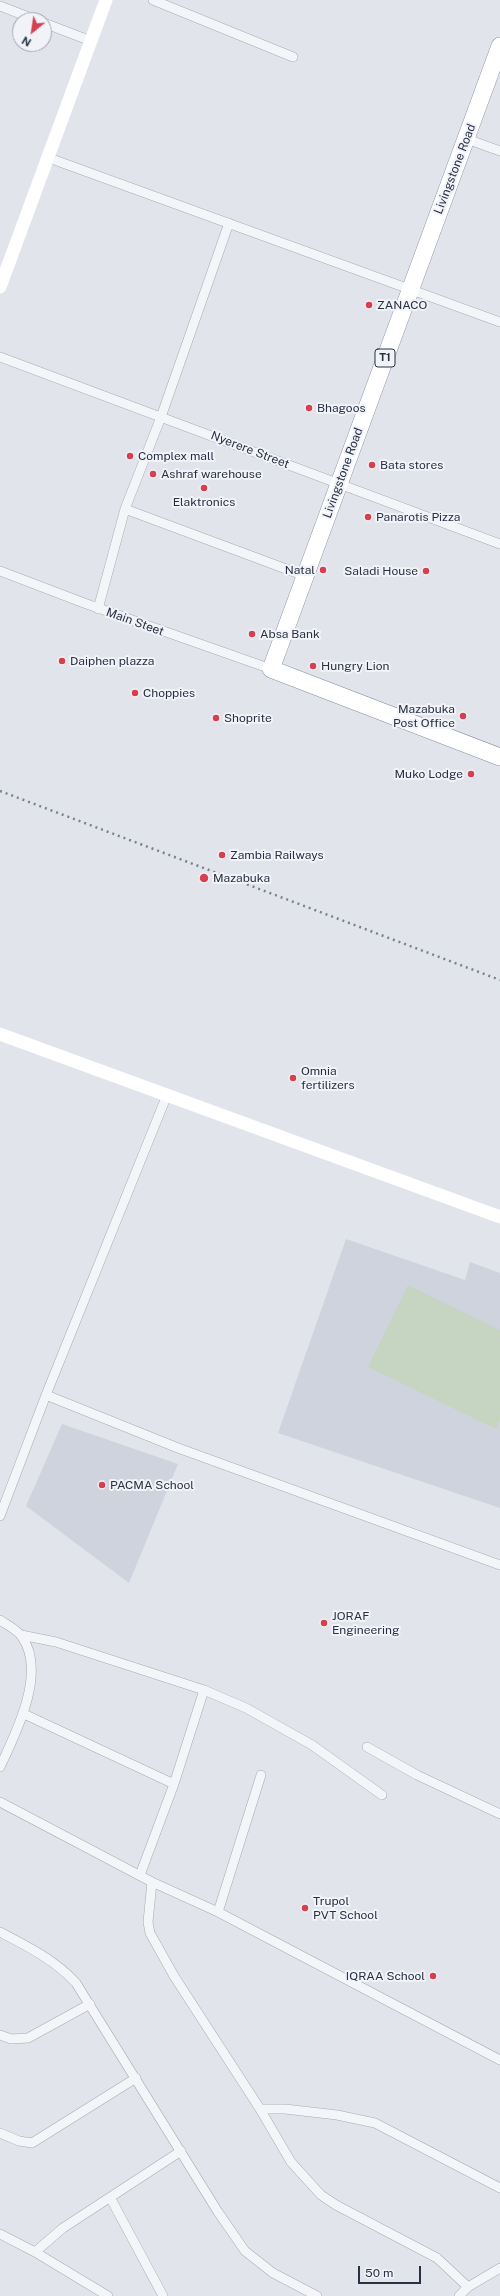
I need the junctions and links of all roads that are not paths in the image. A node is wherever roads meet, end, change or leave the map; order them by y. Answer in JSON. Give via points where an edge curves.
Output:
{"nodes":[{"id":1,"x":106,"y":0,"type":"edge"},
{"id":2,"x":153,"y":0,"type":"edge"},
{"id":3,"x":0,"y":6,"type":"edge"},
{"id":4,"x":15,"y":12,"type":"edge"},
{"id":5,"x":52,"y":26,"type":"edge"},
{"id":6,"x":91,"y":41,"type":"junction"},
{"id":7,"x":500,"y":46,"type":"edge"},
{"id":8,"x":293,"y":57,"type":"dead end"},
{"id":9,"x":467,"y":139,"type":"junction"},
{"id":10,"x":500,"y":151,"type":"edge"},
{"id":11,"x":49,"y":158,"type":"junction"},
{"id":12,"x":228,"y":223,"type":"junction"},
{"id":13,"x":0,"y":287,"type":"edge"},
{"id":14,"x":409,"y":290,"type":"junction"},
{"id":15,"x":500,"y":322,"type":"edge"},
{"id":16,"x":0,"y":357,"type":"edge"},
{"id":17,"x":161,"y":417,"type":"junction"},
{"id":18,"x":339,"y":484,"type":"junction"},
{"id":19,"x":125,"y":509,"type":"junction"},
{"id":20,"x":500,"y":544,"type":"edge"},
{"id":21,"x":0,"y":571,"type":"edge"},
{"id":22,"x":305,"y":576,"type":"junction"},
{"id":23,"x":98,"y":608,"type":"junction"},
{"id":24,"x":271,"y":670,"type":"junction"},
{"id":25,"x":500,"y":757,"type":"edge"},
{"id":26,"x":0,"y":1034,"type":"edge"},
{"id":27,"x":167,"y":1095,"type":"junction"},
{"id":28,"x":500,"y":1217,"type":"edge"},
{"id":29,"x":46,"y":1395,"type":"junction"},
{"id":30,"x":0,"y":1516,"type":"edge"},
{"id":31,"x":500,"y":1565,"type":"edge"},
{"id":32,"x":0,"y":1620,"type":"edge"},
{"id":33,"x":21,"y":1635,"type":"junction"},
{"id":34,"x":204,"y":1690,"type":"junction"},
{"id":35,"x":24,"y":1714,"type":"junction"},
{"id":36,"x":367,"y":1747,"type":"dead end"},
{"id":37,"x":0,"y":1767,"type":"edge"},
{"id":38,"x":261,"y":1775,"type":"dead end"},
{"id":39,"x":174,"y":1784,"type":"junction"},
{"id":40,"x":382,"y":1795,"type":"dead end"},
{"id":41,"x":0,"y":1802,"type":"edge"},
{"id":42,"x":500,"y":1814,"type":"edge"},
{"id":43,"x":140,"y":1875,"type":"junction"},
{"id":44,"x":152,"y":1882,"type":"junction"},
{"id":45,"x":218,"y":1912,"type":"junction"},
{"id":46,"x":0,"y":1932,"type":"edge"},
{"id":47,"x":90,"y":2004,"type":"junction"},
{"id":48,"x":0,"y":2035,"type":"edge"},
{"id":49,"x":500,"y":2060,"type":"edge"},
{"id":50,"x":136,"y":2078,"type":"junction"},
{"id":51,"x":260,"y":2109,"type":"junction"},
{"id":52,"x":0,"y":2133,"type":"edge"},
{"id":53,"x":181,"y":2151,"type":"junction"},
{"id":54,"x":500,"y":2188,"type":"edge"},
{"id":55,"x":111,"y":2199,"type":"junction"},
{"id":56,"x":0,"y":2234,"type":"edge"},
{"id":57,"x":35,"y":2252,"type":"junction"},
{"id":58,"x":500,"y":2268,"type":"edge"},
{"id":59,"x":468,"y":2287,"type":"junction"},
{"id":60,"x":108,"y":2296,"type":"edge"},
{"id":61,"x":163,"y":2296,"type":"edge"},
{"id":62,"x":316,"y":2296,"type":"edge"},
{"id":63,"x":459,"y":2296,"type":"edge"}],
"edges":[{"from":1,"to":6,"type":"main road"},
{"from":2,"to":8,"type":"street"},
{"from":3,"to":4,"type":"street"},
{"from":5,"to":6,"type":"street"},
{"from":6,"to":11,"type":"main road"},
{"from":7,"to":9,"type":"highway","name":"Livingstone Road","number":"T1"},
{"from":9,"to":10,"type":"street"},
{"from":9,"to":14,"type":"highway","name":"Livingstone Road","number":"T1"},
{"from":11,"to":12,"type":"street"},
{"from":11,"to":13,"type":"main road"},
{"from":12,"to":14,"type":"street"},
{"from":12,"to":17,"type":"street"},
{"from":14,"to":15,"type":"street"},
{"from":14,"to":18,"type":"highway","name":"Livingstone Road","number":"T1"},
{"from":16,"to":17,"type":"street","name":"Nyerere Street"},
{"from":17,"to":18,"type":"street","name":"Nyerere Street"},
{"from":17,"to":19,"type":"street"},
{"from":18,"to":20,"type":"street","name":"Nyerere Street"},
{"from":18,"to":22,"type":"highway","name":"Livingstone Road","number":"T1"},
{"from":19,"to":22,"type":"street"},
{"from":19,"to":23,"type":"street"},
{"from":21,"to":23,"type":"street","name":"Main Steet"},
{"from":22,"to":24,"type":"highway","name":"Livingstone Road","number":"T1"},
{"from":23,"to":24,"type":"street","name":"Main Steet"},
{"from":24,"to":25,"type":"highway"},
{"from":26,"to":27,"type":"main road"},
{"from":27,"to":28,"type":"main road"},
{"from":27,"to":29,"type":"street"},
{"from":29,"to":30,"type":"street"},
{"from":29,"to":31,"type":"street","via":[[178,1448]]},
{"from":32,"to":33,"type":"street"},
{"from":33,"to":34,"type":"street","via":[[56,1642]]},
{"from":33,"to":35,"type":"street","via":[[30,1656],[28,1695]]},
{"from":34,"to":39,"type":"street"},
{"from":34,"to":40,"type":"street","via":[[259,1714],[287,1730]]},
{"from":35,"to":37,"type":"street"},
{"from":35,"to":39,"type":"street"},
{"from":36,"to":42,"type":"street"},
{"from":38,"to":45,"type":"street"},
{"from":39,"to":43,"type":"street"},
{"from":41,"to":43,"type":"street"},
{"from":43,"to":44,"type":"street"},
{"from":44,"to":45,"type":"street"},
{"from":44,"to":51,"type":"street","via":[[148,1922],[150,1933],[174,1976]]},
{"from":45,"to":49,"type":"street"},
{"from":46,"to":47,"type":"street","via":[[64,1970]]},
{"from":47,"to":48,"type":"street","via":[[28,2038],[11,2039]]},
{"from":47,"to":50,"type":"street"},
{"from":50,"to":52,"type":"street","via":[[32,2143]]},
{"from":50,"to":53,"type":"street"},
{"from":51,"to":54,"type":"street","via":[[336,2115],[374,2123]]},
{"from":51,"to":59,"type":"street","via":[[291,2162],[321,2195],[427,2252],[449,2268]]},
{"from":53,"to":55,"type":"street"},
{"from":53,"to":62,"type":"street","via":[[245,2251],[273,2273]]},
{"from":55,"to":57,"type":"street","via":[[63,2228]]},
{"from":55,"to":61,"type":"street"},
{"from":56,"to":57,"type":"street"},
{"from":57,"to":60,"type":"street"},
{"from":58,"to":59,"type":"street"},
{"from":59,"to":63,"type":"street"}]}
